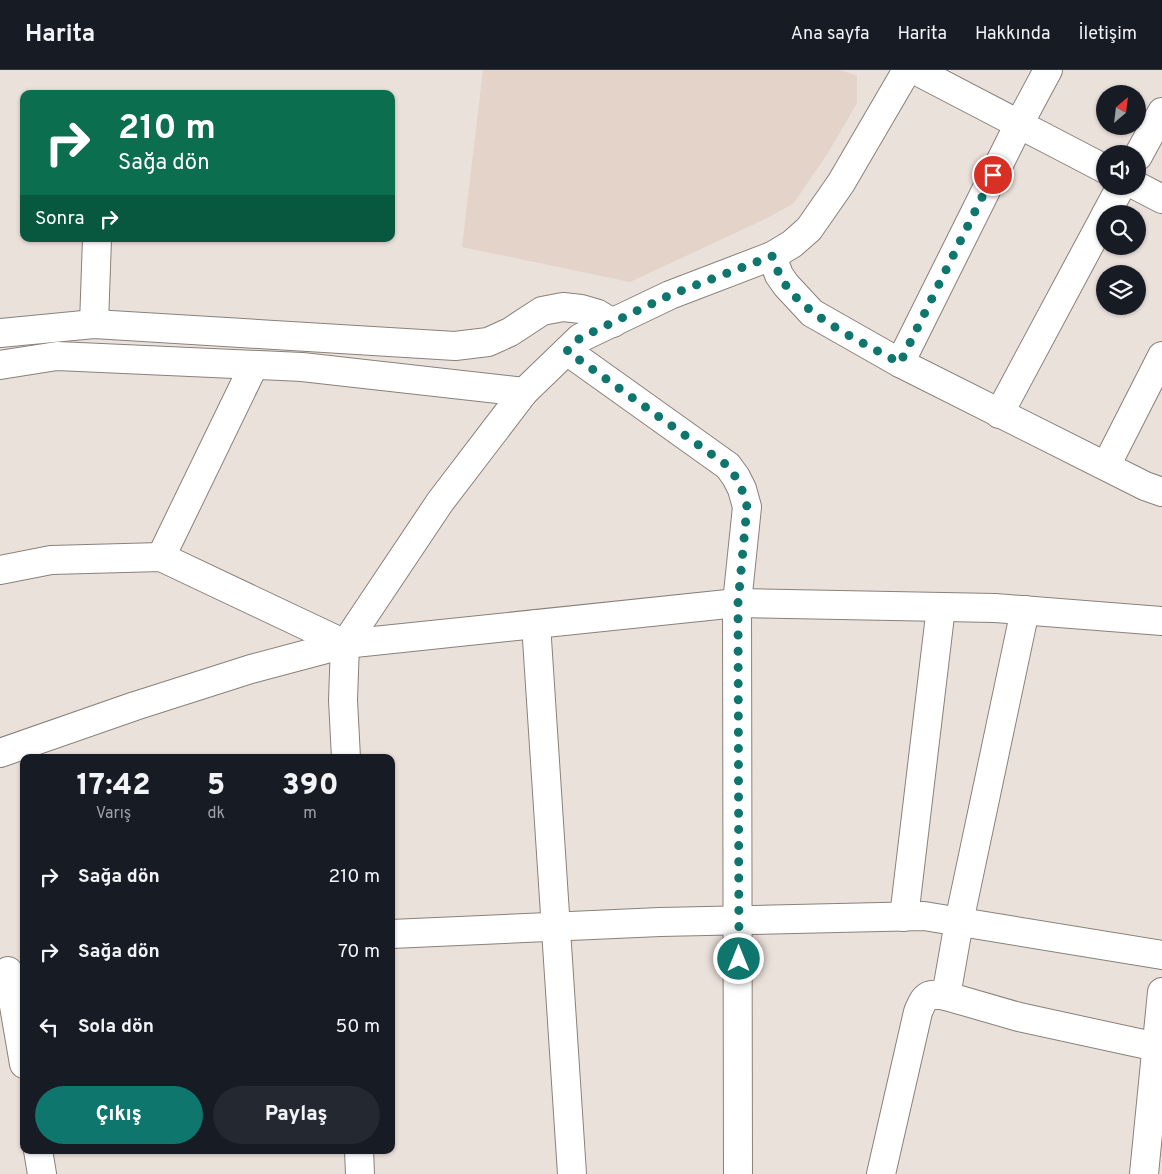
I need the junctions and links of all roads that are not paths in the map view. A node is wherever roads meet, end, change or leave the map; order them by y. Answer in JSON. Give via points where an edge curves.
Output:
{"nodes":[{"id":1,"x":907,"y":70,"type":"edge"},
{"id":2,"x":915,"y":70,"type":"edge"},
{"id":3,"x":1048,"y":70,"type":"edge"},
{"id":4,"x":1162,"y":112,"type":"edge"},
{"id":5,"x":1019,"y":124,"type":"junction"},
{"id":6,"x":1144,"y":145,"type":"edge"},
{"id":7,"x":1096,"y":164,"type":"edge"},
{"id":8,"x":1146,"y":191,"type":"edge"},
{"id":9,"x":1162,"y":199,"type":"edge"},
{"id":10,"x":1096,"y":234,"type":"edge"},
{"id":11,"x":97,"y":242,"type":"edge"},
{"id":12,"x":772,"y":256,"type":"junction"},
{"id":13,"x":613,"y":323,"type":"junction"},
{"id":14,"x":94,"y":324,"type":"junction"},
{"id":15,"x":0,"y":334,"type":"edge"},
{"id":16,"x":567,"y":351,"type":"junction"},
{"id":17,"x":1162,"y":356,"type":"edge"},
{"id":18,"x":900,"y":363,"type":"junction"},
{"id":19,"x":0,"y":364,"type":"edge"},
{"id":20,"x":254,"y":365,"type":"junction"},
{"id":21,"x":524,"y":392,"type":"junction"},
{"id":22,"x":1152,"y":400,"type":"edge"},
{"id":23,"x":999,"y":414,"type":"junction"},
{"id":24,"x":1106,"y":466,"type":"junction"},
{"id":25,"x":1162,"y":492,"type":"edge"},
{"id":26,"x":161,"y":557,"type":"junction"},
{"id":27,"x":0,"y":570,"type":"edge"},
{"id":28,"x":738,"y":603,"type":"junction"},
{"id":29,"x":941,"y":606,"type":"junction"},
{"id":30,"x":1025,"y":610,"type":"junction"},
{"id":31,"x":1162,"y":621,"type":"edge"},
{"id":32,"x":536,"y":624,"type":"junction"},
{"id":33,"x":344,"y":644,"type":"junction"},
{"id":34,"x":0,"y":753,"type":"edge"},
{"id":35,"x":346,"y":754,"type":"edge"},
{"id":36,"x":904,"y":917,"type":"junction"},
{"id":37,"x":739,"y":920,"type":"junction"},
{"id":38,"x":959,"y":922,"type":"junction"},
{"id":39,"x":554,"y":927,"type":"junction"},
{"id":40,"x":395,"y":934,"type":"edge"},
{"id":41,"x":1162,"y":955,"type":"edge"},
{"id":42,"x":11,"y":970,"type":"edge"},
{"id":43,"x":1162,"y":992,"type":"edge"},
{"id":44,"x":946,"y":996,"type":"junction"},
{"id":45,"x":20,"y":1035,"type":"edge"},
{"id":46,"x":1156,"y":1047,"type":"junction"},
{"id":47,"x":39,"y":1154,"type":"edge"},
{"id":48,"x":359,"y":1154,"type":"edge"},
{"id":49,"x":42,"y":1174,"type":"edge"},
{"id":50,"x":360,"y":1174,"type":"edge"},
{"id":51,"x":572,"y":1174,"type":"edge"},
{"id":52,"x":738,"y":1174,"type":"edge"},
{"id":53,"x":881,"y":1174,"type":"edge"},
{"id":54,"x":1144,"y":1174,"type":"edge"}],
"edges":[{"from":1,"to":12,"type":"street","via":[[823,210],[792,244]]},
{"from":2,"to":5,"type":"street"},
{"from":3,"to":5,"type":"street"},
{"from":4,"to":6,"type":"street"},
{"from":5,"to":7,"type":"street"},
{"from":5,"to":18,"type":"street"},
{"from":8,"to":9,"type":"street"},
{"from":10,"to":23,"type":"street"},
{"from":11,"to":14,"type":"street"},
{"from":12,"to":13,"type":"street","via":[[670,295]]},
{"from":12,"to":18,"type":"street","via":[[786,285],[812,313]]},
{"from":13,"to":14,"type":"street","via":[[598,314],[563,307],[542,311],[488,342],[455,346]]},
{"from":13,"to":16,"type":"street","via":[[580,338]]},
{"from":14,"to":15,"type":"street"},
{"from":16,"to":21,"type":"street"},
{"from":16,"to":28,"type":"street","via":[[728,466],[736,477],[747,507]]},
{"from":17,"to":22,"type":"street"},
{"from":18,"to":23,"type":"street"},
{"from":19,"to":20,"type":"street","via":[[57,356]]},
{"from":20,"to":21,"type":"street","via":[[302,367]]},
{"from":20,"to":26,"type":"street"},
{"from":21,"to":33,"type":"street","via":[[440,502]]},
{"from":22,"to":24,"type":"street"},
{"from":23,"to":24,"type":"street"},
{"from":24,"to":25,"type":"street"},
{"from":26,"to":27,"type":"street","via":[[51,560]]},
{"from":26,"to":33,"type":"street"},
{"from":28,"to":29,"type":"street"},
{"from":28,"to":32,"type":"street"},
{"from":28,"to":37,"type":"street"},
{"from":29,"to":30,"type":"street"},
{"from":29,"to":36,"type":"street"},
{"from":30,"to":31,"type":"street"},
{"from":30,"to":38,"type":"street"},
{"from":32,"to":33,"type":"street"},
{"from":32,"to":39,"type":"street"},
{"from":33,"to":34,"type":"street","via":[[251,669]]},
{"from":33,"to":35,"type":"street"},
{"from":36,"to":37,"type":"street"},
{"from":36,"to":38,"type":"street","via":[[924,916]]},
{"from":37,"to":39,"type":"street"},
{"from":37,"to":52,"type":"street"},
{"from":38,"to":41,"type":"street"},
{"from":38,"to":44,"type":"street"},
{"from":39,"to":40,"type":"street"},
{"from":39,"to":51,"type":"street"},
{"from":42,"to":45,"type":"street"},
{"from":43,"to":46,"type":"street"},
{"from":44,"to":46,"type":"street","via":[[1019,1017]]},
{"from":44,"to":53,"type":"street","via":[[931,994],[924,998],[918,1012]]},
{"from":46,"to":54,"type":"street"},
{"from":47,"to":49,"type":"street"},
{"from":48,"to":50,"type":"street"}]}
